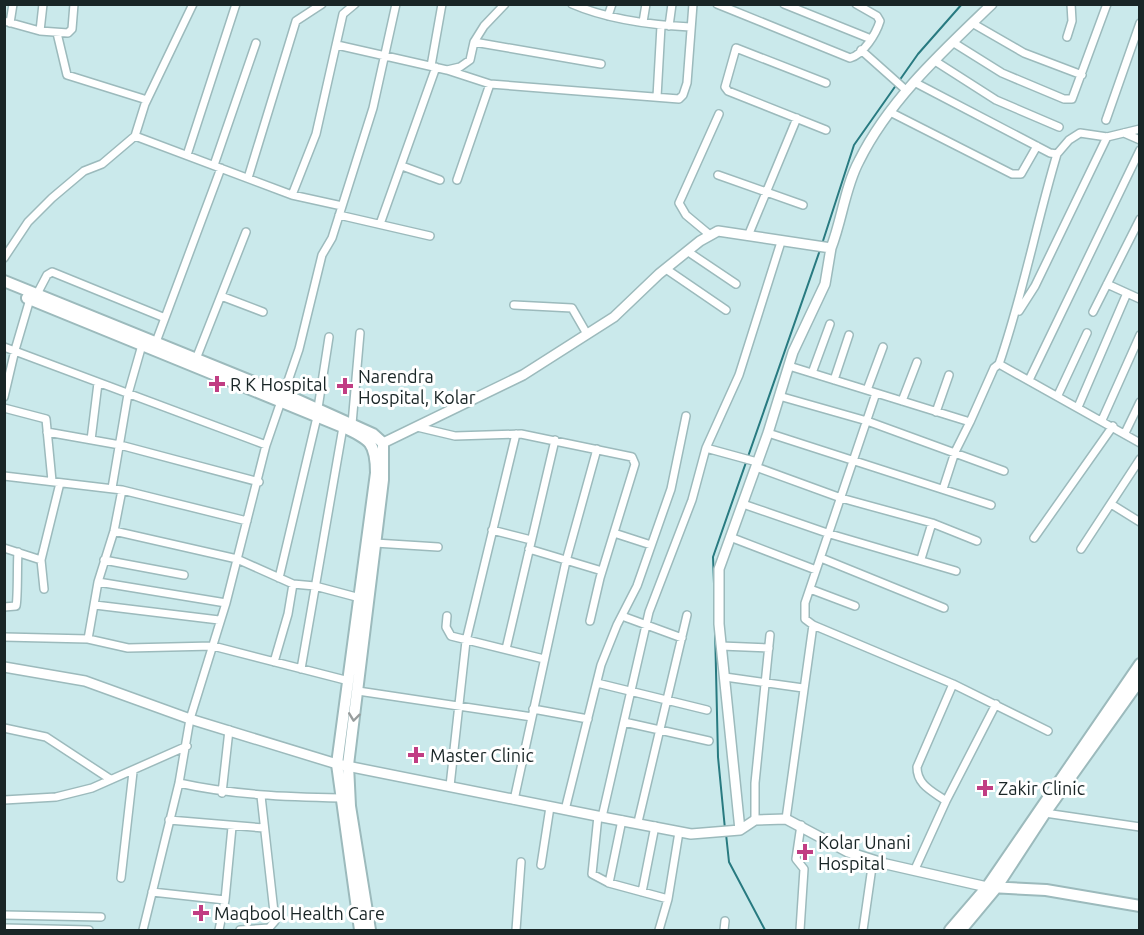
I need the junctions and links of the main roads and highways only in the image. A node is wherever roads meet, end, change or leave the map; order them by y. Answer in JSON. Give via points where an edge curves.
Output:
{"nodes":[{"id":1,"x":4,"y":281,"type":"edge"},
{"id":2,"x":4,"y":289,"type":"edge"},
{"id":3,"x":34,"y":297,"type":"junction"},
{"id":4,"x":282,"y":399,"type":"junction"},
{"id":5,"x":347,"y":425,"type":"junction"},
{"id":6,"x":1140,"y":664,"type":"edge"},
{"id":7,"x":1140,"y":680,"type":"edge"},
{"id":8,"x":343,"y":764,"type":"junction"},
{"id":9,"x":992,"y":887,"type":"junction"},
{"id":10,"x":1140,"y":906,"type":"edge"},
{"id":11,"x":360,"y":930,"type":"edge"},
{"id":12,"x":370,"y":930,"type":"edge"},
{"id":13,"x":950,"y":930,"type":"edge"},
{"id":14,"x":961,"y":930,"type":"edge"}],
"edges":[{"from":1,"to":3,"type":"main road"},
{"from":2,"to":3,"type":"main road"},
{"from":3,"to":4,"type":"main road","via":[[142,345]]},
{"from":3,"to":4,"type":"main road","via":[[156,342]]},
{"from":4,"to":5,"type":"main road"},
{"from":5,"to":8,"type":"main road","via":[[365,437],[375,454],[376,474]]},
{"from":5,"to":8,"type":"main road","one_way":true,"via":[[373,434],[383,443],[383,480],[358,691]]},
{"from":6,"to":9,"type":"main road"},
{"from":7,"to":9,"type":"main road"},
{"from":8,"to":11,"type":"main road","via":[[341,798]]},
{"from":8,"to":12,"type":"main road"},
{"from":9,"to":10,"type":"main road","via":[[1046,890]]},
{"from":9,"to":13,"type":"main road"},
{"from":9,"to":14,"type":"main road"}]}
